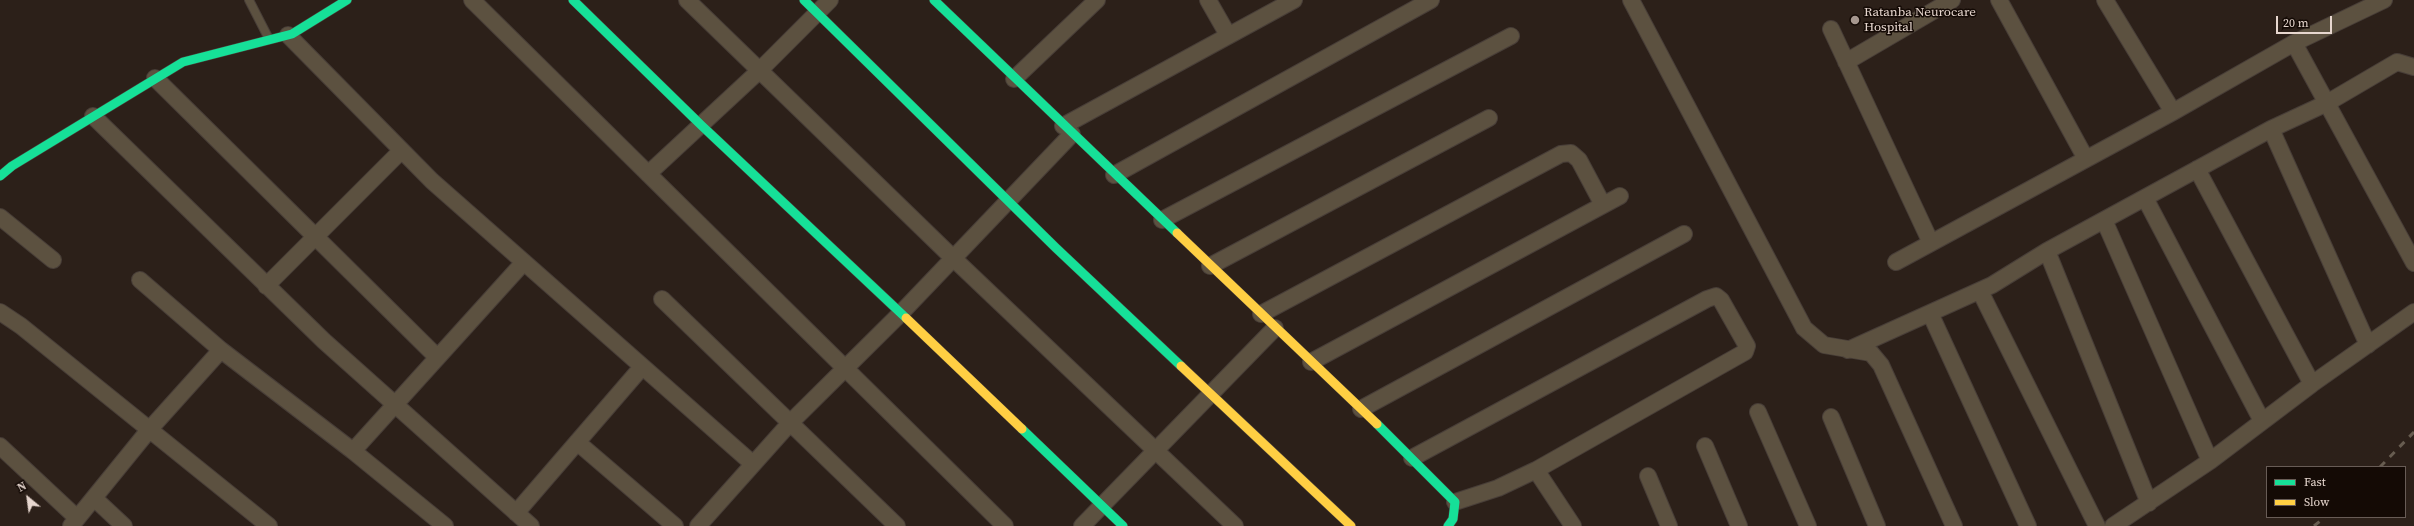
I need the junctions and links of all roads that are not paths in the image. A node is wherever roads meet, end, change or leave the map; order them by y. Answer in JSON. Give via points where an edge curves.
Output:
{"nodes":[{"id":1,"x":249,"y":0,"type":"edge"},
{"id":2,"x":347,"y":0,"type":"edge"},
{"id":3,"x":472,"y":0,"type":"edge"},
{"id":4,"x":573,"y":0,"type":"edge"},
{"id":5,"x":687,"y":0,"type":"edge"},
{"id":6,"x":804,"y":0,"type":"edge"},
{"id":7,"x":830,"y":0,"type":"edge"},
{"id":8,"x":934,"y":0,"type":"edge"},
{"id":9,"x":1208,"y":0,"type":"edge"},
{"id":10,"x":1294,"y":0,"type":"edge"},
{"id":11,"x":1431,"y":0,"type":"edge"},
{"id":12,"x":1631,"y":0,"type":"edge"},
{"id":13,"x":1952,"y":0,"type":"edge"},
{"id":14,"x":1999,"y":0,"type":"edge"},
{"id":15,"x":2105,"y":0,"type":"edge"},
{"id":16,"x":2374,"y":2,"type":"edge"},
{"id":17,"x":1087,"y":3,"type":"edge"},
{"id":18,"x":818,"y":14,"type":"junction"},
{"id":19,"x":1830,"y":29,"type":"dead end"},
{"id":20,"x":288,"y":35,"type":"junction"},
{"id":21,"x":1228,"y":35,"type":"junction"},
{"id":22,"x":1511,"y":36,"type":"dead end"},
{"id":23,"x":269,"y":40,"type":"junction"},
{"id":24,"x":2294,"y":43,"type":"junction"},
{"id":25,"x":1846,"y":62,"type":"junction"},
{"id":26,"x":2414,"y":67,"type":"edge"},
{"id":27,"x":759,"y":71,"type":"junction"},
{"id":28,"x":155,"y":78,"type":"junction"},
{"id":29,"x":1014,"y":79,"type":"junction"},
{"id":30,"x":2327,"y":103,"type":"junction"},
{"id":31,"x":2173,"y":112,"type":"junction"},
{"id":32,"x":93,"y":116,"type":"junction"},
{"id":33,"x":1489,"y":118,"type":"dead end"},
{"id":34,"x":701,"y":125,"type":"junction"},
{"id":35,"x":2271,"y":129,"type":"junction"},
{"id":36,"x":1068,"y":130,"type":"junction"},
{"id":37,"x":401,"y":151,"type":"junction"},
{"id":38,"x":2086,"y":160,"type":"junction"},
{"id":39,"x":2197,"y":169,"type":"junction"},
{"id":40,"x":648,"y":174,"type":"junction"},
{"id":41,"x":1114,"y":174,"type":"junction"},
{"id":42,"x":0,"y":176,"type":"edge"},
{"id":43,"x":1620,"y":196,"type":"dead end"},
{"id":44,"x":2145,"y":198,"type":"junction"},
{"id":45,"x":1008,"y":201,"type":"junction"},
{"id":46,"x":1603,"y":205,"type":"junction"},
{"id":47,"x":0,"y":217,"type":"edge"},
{"id":48,"x":1162,"y":220,"type":"junction"},
{"id":49,"x":2104,"y":220,"type":"junction"},
{"id":50,"x":1684,"y":234,"type":"dead end"},
{"id":51,"x":316,"y":238,"type":"junction"},
{"id":52,"x":1931,"y":243,"type":"junction"},
{"id":53,"x":2047,"y":251,"type":"junction"},
{"id":54,"x":953,"y":258,"type":"junction"},
{"id":55,"x":53,"y":260,"type":"dead end"},
{"id":56,"x":524,"y":262,"type":"junction"},
{"id":57,"x":1896,"y":262,"type":"dead end"},
{"id":58,"x":2414,"y":263,"type":"edge"},
{"id":59,"x":1210,"y":266,"type":"junction"},
{"id":60,"x":140,"y":280,"type":"dead end"},
{"id":61,"x":266,"y":286,"type":"junction"},
{"id":62,"x":1980,"y":290,"type":"junction"},
{"id":63,"x":662,"y":299,"type":"dead end"},
{"id":64,"x":0,"y":312,"type":"edge"},
{"id":65,"x":2414,"y":312,"type":"edge"},
{"id":66,"x":902,"y":313,"type":"junction"},
{"id":67,"x":1930,"y":313,"type":"junction"},
{"id":68,"x":1261,"y":314,"type":"junction"},
{"id":69,"x":1275,"y":328,"type":"junction"},
{"id":70,"x":2368,"y":345,"type":"junction"},
{"id":71,"x":221,"y":350,"type":"junction"},
{"id":72,"x":1848,"y":350,"type":"junction"},
{"id":73,"x":437,"y":357,"type":"junction"},
{"id":74,"x":1311,"y":362,"type":"junction"},
{"id":75,"x":642,"y":367,"type":"junction"},
{"id":76,"x":845,"y":369,"type":"junction"},
{"id":77,"x":2312,"y":384,"type":"junction"},
{"id":78,"x":1211,"y":394,"type":"junction"},
{"id":79,"x":394,"y":404,"type":"junction"},
{"id":80,"x":1361,"y":409,"type":"junction"},
{"id":81,"x":1758,"y":412,"type":"dead end"},
{"id":82,"x":1831,"y":417,"type":"dead end"},
{"id":83,"x":2262,"y":421,"type":"junction"},
{"id":84,"x":790,"y":423,"type":"junction"},
{"id":85,"x":149,"y":430,"type":"junction"},
{"id":86,"x":577,"y":442,"type":"junction"},
{"id":87,"x":0,"y":446,"type":"edge"},
{"id":88,"x":1705,"y":446,"type":"dead end"},
{"id":89,"x":353,"y":451,"type":"junction"},
{"id":90,"x":1156,"y":451,"type":"junction"},
{"id":91,"x":1412,"y":458,"type":"junction"},
{"id":92,"x":2210,"y":461,"type":"junction"},
{"id":93,"x":753,"y":464,"type":"junction"},
{"id":94,"x":1536,"y":470,"type":"junction"},
{"id":95,"x":1648,"y":476,"type":"dead end"},
{"id":96,"x":94,"y":498,"type":"junction"},
{"id":97,"x":1455,"y":502,"type":"junction"},
{"id":98,"x":2149,"y":502,"type":"junction"},
{"id":99,"x":1101,"y":505,"type":"junction"},
{"id":100,"x":516,"y":513,"type":"junction"},
{"id":101,"x":74,"y":522,"type":"edge"},
{"id":102,"x":124,"y":526,"type":"edge"},
{"id":103,"x":269,"y":526,"type":"edge"},
{"id":104,"x":445,"y":526,"type":"edge"},
{"id":105,"x":531,"y":526,"type":"edge"},
{"id":106,"x":675,"y":526,"type":"edge"},
{"id":107,"x":698,"y":526,"type":"edge"},
{"id":108,"x":897,"y":526,"type":"edge"},
{"id":109,"x":1005,"y":526,"type":"edge"},
{"id":110,"x":1082,"y":526,"type":"edge"},
{"id":111,"x":1123,"y":526,"type":"edge"},
{"id":112,"x":1235,"y":526,"type":"edge"},
{"id":113,"x":1351,"y":526,"type":"edge"},
{"id":114,"x":1448,"y":526,"type":"edge"},
{"id":115,"x":1573,"y":526,"type":"edge"},
{"id":116,"x":1669,"y":526,"type":"edge"},
{"id":117,"x":1739,"y":526,"type":"edge"},
{"id":118,"x":1808,"y":526,"type":"edge"},
{"id":119,"x":1877,"y":526,"type":"edge"},
{"id":120,"x":1954,"y":526,"type":"edge"},
{"id":121,"x":2028,"y":526,"type":"edge"},
{"id":122,"x":2096,"y":526,"type":"edge"},
{"id":123,"x":2114,"y":526,"type":"edge"}],
"edges":[{"from":1,"to":23,"type":"lane"},
{"from":2,"to":20,"type":"street"},
{"from":3,"to":40,"type":"street"},
{"from":4,"to":34,"type":"street"},
{"from":5,"to":27,"type":"street"},
{"from":6,"to":18,"type":"street"},
{"from":7,"to":18,"type":"street"},
{"from":8,"to":29,"type":"street"},
{"from":9,"to":21,"type":"street"},
{"from":10,"to":21,"type":"street"},
{"from":11,"to":41,"type":"street"},
{"from":12,"to":72,"type":"street","via":[[1804,328],[1824,345]]},
{"from":13,"to":25,"type":"street"},
{"from":14,"to":38,"type":"street"},
{"from":15,"to":31,"type":"street"},
{"from":16,"to":24,"type":"street"},
{"from":17,"to":29,"type":"street"},
{"from":18,"to":27,"type":"street"},
{"from":18,"to":45,"type":"street"},
{"from":19,"to":25,"type":"street"},
{"from":20,"to":23,"type":"street"},
{"from":20,"to":37,"type":"street"},
{"from":21,"to":36,"type":"street"},
{"from":22,"to":48,"type":"street"},
{"from":23,"to":28,"type":"street","via":[[183,62]]},
{"from":24,"to":30,"type":"street"},
{"from":24,"to":31,"type":"street"},
{"from":25,"to":52,"type":"street"},
{"from":26,"to":30,"type":"street","via":[[2397,62]]},
{"from":27,"to":34,"type":"street"},
{"from":27,"to":54,"type":"street"},
{"from":28,"to":32,"type":"street"},
{"from":28,"to":51,"type":"street"},
{"from":29,"to":36,"type":"street"},
{"from":30,"to":35,"type":"street"},
{"from":30,"to":58,"type":"street"},
{"from":31,"to":38,"type":"street"},
{"from":32,"to":42,"type":"street"},
{"from":32,"to":61,"type":"street"},
{"from":33,"to":59,"type":"street"},
{"from":34,"to":40,"type":"street"},
{"from":34,"to":66,"type":"street"},
{"from":35,"to":39,"type":"street"},
{"from":35,"to":70,"type":"street"},
{"from":36,"to":41,"type":"street"},
{"from":36,"to":45,"type":"street"},
{"from":37,"to":51,"type":"street"},
{"from":37,"to":56,"type":"street","via":[[432,182]]},
{"from":38,"to":52,"type":"street"},
{"from":39,"to":44,"type":"street"},
{"from":39,"to":77,"type":"street"},
{"from":40,"to":76,"type":"street"},
{"from":41,"to":48,"type":"street"},
{"from":43,"to":46,"type":"street"},
{"from":44,"to":49,"type":"street"},
{"from":44,"to":83,"type":"street"},
{"from":45,"to":54,"type":"street"},
{"from":45,"to":78,"type":"street"},
{"from":46,"to":68,"type":"street","via":[[1579,160],[1571,153],[1561,154]]},
{"from":46,"to":74,"type":"street"},
{"from":47,"to":55,"type":"street"},
{"from":48,"to":59,"type":"street"},
{"from":49,"to":53,"type":"street"},
{"from":49,"to":92,"type":"street"},
{"from":50,"to":80,"type":"street"},
{"from":51,"to":61,"type":"street"},
{"from":51,"to":73,"type":"street"},
{"from":52,"to":57,"type":"street"},
{"from":53,"to":62,"type":"street"},
{"from":53,"to":98,"type":"street"},
{"from":54,"to":66,"type":"street"},
{"from":54,"to":90,"type":"street"},
{"from":56,"to":73,"type":"street"},
{"from":56,"to":75,"type":"street"},
{"from":59,"to":68,"type":"street"},
{"from":60,"to":71,"type":"street"},
{"from":61,"to":79,"type":"street"},
{"from":62,"to":67,"type":"street"},
{"from":62,"to":122,"type":"street"},
{"from":63,"to":84,"type":"street"},
{"from":64,"to":85,"type":"street","via":[[21,326]]},
{"from":65,"to":70,"type":"street"},
{"from":66,"to":76,"type":"street"},
{"from":66,"to":99,"type":"street"},
{"from":67,"to":72,"type":"street"},
{"from":67,"to":121,"type":"street"},
{"from":68,"to":69,"type":"street"},
{"from":69,"to":74,"type":"street"},
{"from":69,"to":78,"type":"street"},
{"from":70,"to":77,"type":"street"},
{"from":71,"to":85,"type":"street"},
{"from":71,"to":89,"type":"street"},
{"from":72,"to":120,"type":"street","via":[[1871,353],[1882,365]]},
{"from":73,"to":79,"type":"street"},
{"from":74,"to":80,"type":"street"},
{"from":75,"to":86,"type":"street"},
{"from":75,"to":93,"type":"street"},
{"from":76,"to":84,"type":"street"},
{"from":76,"to":109,"type":"street"},
{"from":77,"to":83,"type":"street"},
{"from":78,"to":90,"type":"street"},
{"from":78,"to":113,"type":"street"},
{"from":79,"to":89,"type":"street"},
{"from":79,"to":100,"type":"street"},
{"from":80,"to":91,"type":"street"},
{"from":81,"to":118,"type":"street"},
{"from":82,"to":119,"type":"street"},
{"from":83,"to":92,"type":"street"},
{"from":84,"to":93,"type":"street"},
{"from":84,"to":108,"type":"street"},
{"from":85,"to":96,"type":"street"},
{"from":85,"to":103,"type":"street"},
{"from":86,"to":100,"type":"street"},
{"from":86,"to":106,"type":"street"},
{"from":87,"to":101,"type":"street"},
{"from":88,"to":117,"type":"street"},
{"from":89,"to":104,"type":"street"},
{"from":90,"to":99,"type":"street"},
{"from":90,"to":112,"type":"street"},
{"from":91,"to":94,"type":"street","via":[[1707,298],[1719,297],[1747,346],[1745,352]]},
{"from":91,"to":97,"type":"street"},
{"from":92,"to":98,"type":"street"},
{"from":93,"to":107,"type":"street"},
{"from":94,"to":97,"type":"street","via":[[1498,488]]},
{"from":94,"to":115,"type":"street"},
{"from":95,"to":116,"type":"street"},
{"from":96,"to":101,"type":"street"},
{"from":96,"to":102,"type":"street"},
{"from":97,"to":114,"type":"street","via":[[1453,519]]},
{"from":98,"to":123,"type":"street"},
{"from":99,"to":110,"type":"street"},
{"from":99,"to":111,"type":"street"},
{"from":100,"to":105,"type":"street"}]}
